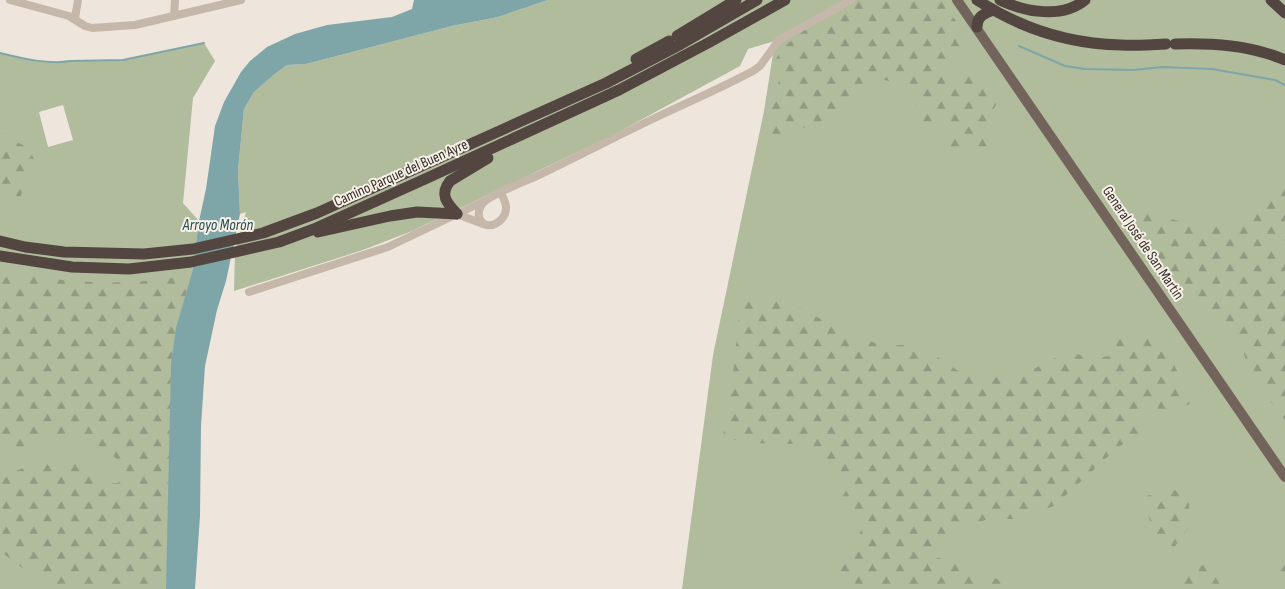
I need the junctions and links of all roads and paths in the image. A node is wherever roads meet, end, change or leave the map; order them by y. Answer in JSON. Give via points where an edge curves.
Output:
{"nodes":[{"id":1,"x":10,"y":0,"type":"edge"},
{"id":2,"x":78,"y":0,"type":"edge"},
{"id":3,"x":175,"y":0,"type":"edge"},
{"id":4,"x":241,"y":0,"type":"edge"},
{"id":5,"x":736,"y":0,"type":"edge"},
{"id":6,"x":758,"y":0,"type":"edge"},
{"id":7,"x":785,"y":0,"type":"edge"},
{"id":8,"x":851,"y":0,"type":"edge"},
{"id":9,"x":957,"y":0,"type":"edge"},
{"id":10,"x":963,"y":0,"type":"edge"},
{"id":11,"x":976,"y":0,"type":"edge"},
{"id":12,"x":1000,"y":0,"type":"edge"},
{"id":13,"x":1085,"y":0,"type":"edge"},
{"id":14,"x":1271,"y":0,"type":"edge"},
{"id":15,"x":993,"y":10,"type":"junction"},
{"id":16,"x":1285,"y":13,"type":"edge"},
{"id":17,"x":174,"y":16,"type":"junction"},
{"id":18,"x":75,"y":18,"type":"junction"},
{"id":19,"x":977,"y":27,"type":"junction"},
{"id":20,"x":1285,"y":60,"type":"edge"},
{"id":21,"x":537,"y":115,"type":"junction"},
{"id":22,"x":529,"y":133,"type":"junction"},
{"id":23,"x":501,"y":193,"type":"junction"},
{"id":24,"x":484,"y":201,"type":"junction"},
{"id":25,"x":457,"y":214,"type":"junction"},
{"id":26,"x":485,"y":224,"type":"junction"},
{"id":27,"x":0,"y":241,"type":"edge"},
{"id":28,"x":278,"y":242,"type":"junction"},
{"id":29,"x":0,"y":256,"type":"edge"},
{"id":30,"x":249,"y":292,"type":"dead end"},
{"id":31,"x":1285,"y":477,"type":"edge"}],
"edges":[{"from":1,"to":18,"type":"street"},
{"from":2,"to":18,"type":"street"},
{"from":3,"to":17,"type":"street"},
{"from":4,"to":17,"type":"street"},
{"from":5,"to":21,"type":"highway"},
{"from":6,"to":21,"type":"highway","name":"Camino Parque del Buen Ayre","via":[[681,44]]},
{"from":7,"to":22,"type":"highway","name":"Camino Parque del Buen Ayre","via":[[619,90]]},
{"from":8,"to":23,"type":"street","via":[[779,40],[753,71]]},
{"from":9,"to":19,"type":"main road","name":"General José de San Martín"},
{"from":10,"to":19,"type":"main road","name":"General José de San Martín"},
{"from":11,"to":15,"type":"highway"},
{"from":12,"to":13,"type":"highway","via":[[1024,9],[1047,12],[1069,9]]},
{"from":14,"to":16,"type":"highway"},
{"from":15,"to":19,"type":"highway","via":[[980,16]]},
{"from":15,"to":20,"type":"highway","via":[[1057,37],[1121,45],[1207,43],[1237,46]]},
{"from":17,"to":18,"type":"street","via":[[135,25],[92,28]]},
{"from":19,"to":31,"type":"main road","name":"General José de San Martín"},
{"from":21,"to":27,"type":"highway","name":"Camino Parque del Buen Ayre","via":[[317,213],[239,239],[194,249],[144,254],[64,252]]},
{"from":22,"to":25,"type":"highway","via":[[450,181],[445,201]]},
{"from":22,"to":28,"type":"highway","name":"Camino Parque del Buen Ayre"},
{"from":23,"to":24,"type":"street"},
{"from":23,"to":26,"type":"street","via":[[506,206],[503,219],[491,226]]},
{"from":24,"to":25,"type":"street"},
{"from":24,"to":26,"type":"street","via":[[479,217]]},
{"from":25,"to":26,"type":"street"},
{"from":25,"to":28,"type":"highway","via":[[418,212],[390,216]]},
{"from":25,"to":30,"type":"street","via":[[388,247]]},
{"from":28,"to":29,"type":"highway","name":"Camino Parque del Buen Ayre","via":[[160,267],[72,267]]}]}
